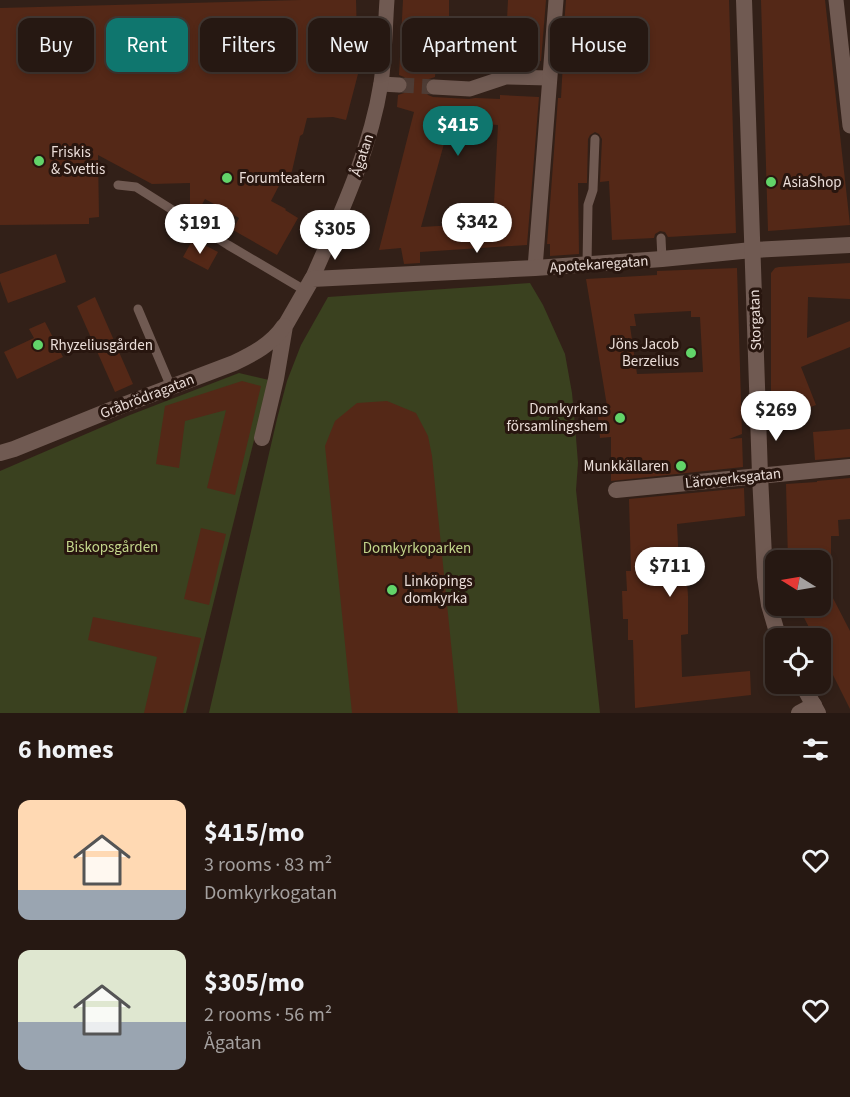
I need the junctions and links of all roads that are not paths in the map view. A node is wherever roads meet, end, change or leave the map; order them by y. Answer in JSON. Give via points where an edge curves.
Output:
{"nodes":[{"id":1,"x":387,"y":0,"type":"edge"},
{"id":2,"x":556,"y":0,"type":"edge"},
{"id":3,"x":744,"y":0,"type":"edge"},
{"id":4,"x":836,"y":0,"type":"edge"},
{"id":5,"x":549,"y":78,"type":"junction"},
{"id":6,"x":381,"y":84,"type":"junction"},
{"id":7,"x":399,"y":85,"type":"tunnel mouth"},
{"id":8,"x":435,"y":87,"type":"tunnel mouth"},
{"id":9,"x":850,"y":126,"type":"edge"},
{"id":10,"x":595,"y":140,"type":"dead end"},
{"id":11,"x":118,"y":185,"type":"dead end"},
{"id":12,"x":661,"y":238,"type":"dead end"},
{"id":13,"x":850,"y":245,"type":"edge"},
{"id":14,"x":752,"y":250,"type":"junction"},
{"id":15,"x":662,"y":259,"type":"junction"},
{"id":16,"x":587,"y":265,"type":"junction"},
{"id":17,"x":535,"y":268,"type":"junction"},
{"id":18,"x":309,"y":285,"type":"junction"},
{"id":19,"x":138,"y":309,"type":"dead end"},
{"id":20,"x":285,"y":326,"type":"junction"},
{"id":21,"x":171,"y":387,"type":"junction"},
{"id":22,"x":262,"y":438,"type":"dead end"},
{"id":23,"x":0,"y":453,"type":"edge"},
{"id":24,"x":850,"y":467,"type":"edge"},
{"id":25,"x":760,"y":475,"type":"junction"},
{"id":26,"x":616,"y":490,"type":"dead end"},
{"id":27,"x":775,"y":628,"type":"edge"},
{"id":28,"x":805,"y":694,"type":"edge"},
{"id":29,"x":810,"y":710,"type":"edge"}],
"edges":[{"from":1,"to":6,"type":"street","name":"Ågatan"},
{"from":2,"to":5,"type":"street"},
{"from":3,"to":14,"type":"street","name":"Storgatan"},
{"from":4,"to":9,"type":"street"},
{"from":5,"to":8,"type":"street","via":[[506,77],[470,89]]},
{"from":5,"to":17,"type":"street"},
{"from":6,"to":7,"type":"street"},
{"from":6,"to":18,"type":"street","name":"Ågatan","via":[[363,155]]},
{"from":10,"to":16,"type":"lane"},
{"from":11,"to":18,"type":"lane","via":[[136,187],[228,245]]},
{"from":12,"to":15,"type":"lane"},
{"from":13,"to":14,"type":"street","name":"Apotekaregatan"},
{"from":14,"to":15,"type":"street","name":"Apotekaregatan"},
{"from":14,"to":25,"type":"street","name":"Storgatan"},
{"from":15,"to":16,"type":"street","name":"Apotekaregatan"},
{"from":16,"to":17,"type":"street","name":"Apotekaregatan"},
{"from":17,"to":18,"type":"street","name":"Apotekaregatan","via":[[359,277]]},
{"from":18,"to":20,"type":"street","name":"Ågatan"},
{"from":19,"to":21,"type":"lane"},
{"from":20,"to":21,"type":"street","name":"Gråbrödragatan","via":[[252,355]]},
{"from":20,"to":22,"type":"street","name":"Ågatan"},
{"from":21,"to":23,"type":"street","name":"Gråbrödragatan"},
{"from":24,"to":25,"type":"street","name":"Läroverksgatan"},
{"from":25,"to":26,"type":"street","name":"Läroverksgatan"},
{"from":25,"to":27,"type":"street","name":"Storgatan","via":[[767,591]]},
{"from":28,"to":29,"type":"street"}]}
